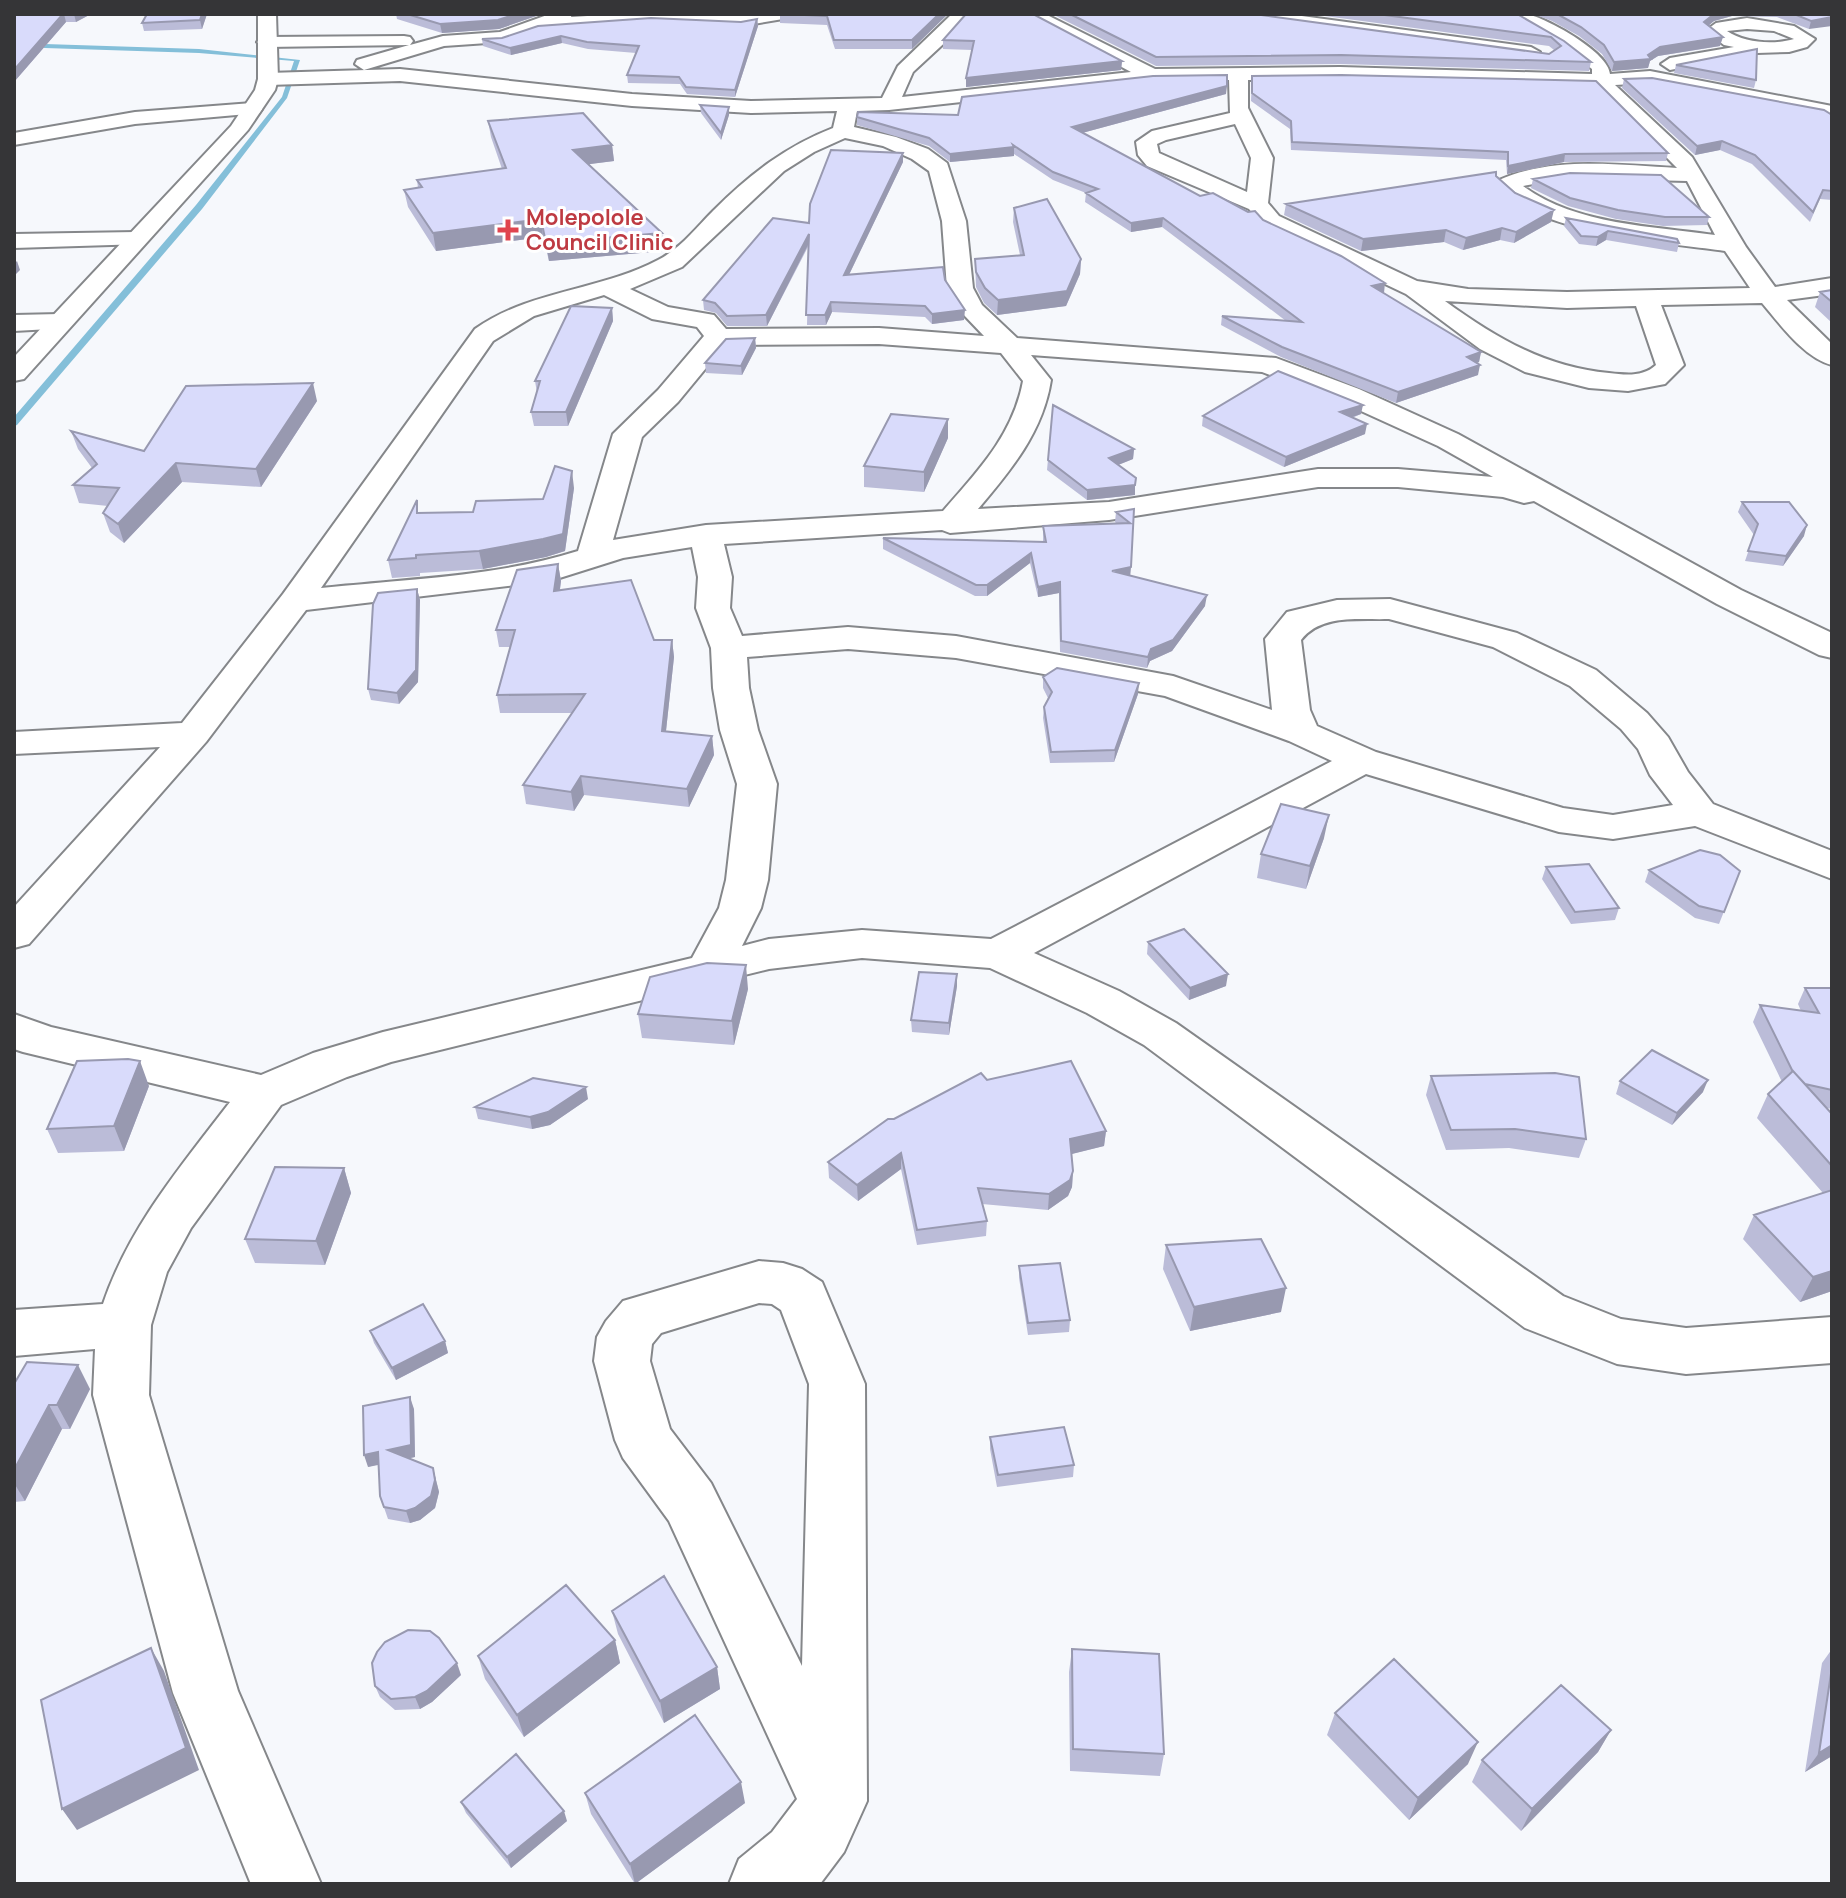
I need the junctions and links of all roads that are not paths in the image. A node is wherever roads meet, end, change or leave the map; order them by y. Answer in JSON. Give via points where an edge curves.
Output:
{"nodes":[{"id":1,"x":267,"y":14,"type":"edge"},
{"id":2,"x":566,"y":14,"type":"edge"},
{"id":3,"x":783,"y":14,"type":"edge"},
{"id":4,"x":961,"y":14,"type":"edge"},
{"id":5,"x":1032,"y":14,"type":"edge"},
{"id":6,"x":1248,"y":14,"type":"edge"},
{"id":7,"x":1291,"y":14,"type":"edge"},
{"id":8,"x":1513,"y":14,"type":"edge"},
{"id":9,"x":1565,"y":14,"type":"edge"},
{"id":10,"x":1312,"y":21,"type":"junction"},
{"id":11,"x":537,"y":25,"type":"junction"},
{"id":12,"x":1548,"y":28,"type":"junction"},
{"id":13,"x":443,"y":41,"type":"junction"},
{"id":14,"x":266,"y":42,"type":"junction"},
{"id":15,"x":1759,"y":47,"type":"edge"},
{"id":16,"x":1698,"y":62,"type":"junction"},
{"id":17,"x":1239,"y":73,"type":"junction"},
{"id":18,"x":1601,"y":74,"type":"junction"},
{"id":19,"x":331,"y":75,"type":"junction"},
{"id":20,"x":1152,"y":75,"type":"junction"},
{"id":21,"x":268,"y":79,"type":"junction"},
{"id":22,"x":1705,"y":87,"type":"junction"},
{"id":23,"x":889,"y":104,"type":"junction"},
{"id":24,"x":252,"y":109,"type":"junction"},
{"id":25,"x":1832,"y":112,"type":"edge"},
{"id":26,"x":1242,"y":116,"type":"junction"},
{"id":27,"x":845,"y":118,"type":"junction"},
{"id":28,"x":14,"y":139,"type":"edge"},
{"id":29,"x":1693,"y":175,"type":"junction"},
{"id":30,"x":1257,"y":204,"type":"junction"},
{"id":31,"x":136,"y":239,"type":"junction"},
{"id":32,"x":14,"y":241,"type":"edge"},
{"id":33,"x":1732,"y":245,"type":"junction"},
{"id":34,"x":1832,"y":286,"type":"edge"},
{"id":35,"x":607,"y":287,"type":"junction"},
{"id":36,"x":1411,"y":288,"type":"junction"},
{"id":37,"x":1771,"y":295,"type":"junction"},
{"id":38,"x":1646,"y":298,"type":"junction"},
{"id":39,"x":60,"y":322,"type":"junction"},
{"id":40,"x":14,"y":323,"type":"edge"},
{"id":41,"x":718,"y":336,"type":"junction"},
{"id":42,"x":1010,"y":346,"type":"junction"},
{"id":43,"x":1832,"y":357,"type":"edge"},
{"id":44,"x":14,"y":373,"type":"edge"},
{"id":45,"x":1572,"y":510,"type":"junction"},
{"id":46,"x":950,"y":523,"type":"junction"},
{"id":47,"x":706,"y":535,"type":"junction"},
{"id":48,"x":592,"y":558,"type":"junction"},
{"id":49,"x":295,"y":601,"type":"junction"},
{"id":50,"x":1832,"y":647,"type":"edge"},
{"id":51,"x":729,"y":648,"type":"junction"},
{"id":52,"x":1302,"y":733,"type":"junction"},
{"id":53,"x":193,"y":734,"type":"junction"},
{"id":54,"x":14,"y":743,"type":"edge"},
{"id":55,"x":1362,"y":760,"type":"junction"},
{"id":56,"x":1699,"y":813,"type":"junction"},
{"id":57,"x":1832,"y":866,"type":"edge"},
{"id":58,"x":14,"y":934,"type":"edge"},
{"id":59,"x":998,"y":954,"type":"junction"},
{"id":60,"x":709,"y":968,"type":"junction"},
{"id":61,"x":14,"y":1030,"type":"edge"},
{"id":62,"x":264,"y":1093,"type":"junction"},
{"id":63,"x":124,"y":1325,"type":"junction"},
{"id":64,"x":14,"y":1333,"type":"edge"},
{"id":65,"x":1832,"y":1340,"type":"edge"},
{"id":66,"x":833,"y":1801,"type":"junction"},
{"id":67,"x":286,"y":1884,"type":"edge"},
{"id":68,"x":764,"y":1884,"type":"edge"}],
"edges":[{"from":1,"to":14,"type":"street"},
{"from":2,"to":11,"type":"street"},
{"from":3,"to":11,"type":"street","via":[[742,21],[652,17]]},
{"from":4,"to":23,"type":"street","via":[[905,70]]},
{"from":5,"to":20,"type":"street"},
{"from":6,"to":10,"type":"street"},
{"from":7,"to":10,"type":"street"},
{"from":8,"to":12,"type":"street"},
{"from":9,"to":12,"type":"street"},
{"from":10,"to":18,"type":"street","via":[[1564,57]]},
{"from":11,"to":13,"type":"street","via":[[502,37]]},
{"from":12,"to":18,"type":"street","via":[[1585,52]]},
{"from":13,"to":14,"type":"street"},
{"from":13,"to":19,"type":"street"},
{"from":14,"to":21,"type":"street"},
{"from":15,"to":16,"type":"street"},
{"from":16,"to":18,"type":"street"},
{"from":16,"to":22,"type":"street"},
{"from":17,"to":18,"type":"street"},
{"from":17,"to":20,"type":"street"},
{"from":17,"to":26,"type":"street"},
{"from":18,"to":22,"type":"street"},
{"from":18,"to":29,"type":"street","via":[[1617,101],[1677,152]]},
{"from":19,"to":21,"type":"street"},
{"from":19,"to":27,"type":"street","via":[[400,75]]},
{"from":20,"to":23,"type":"street"},
{"from":21,"to":24,"type":"street"},
{"from":22,"to":25,"type":"street"},
{"from":23,"to":27,"type":"street"},
{"from":24,"to":28,"type":"street","via":[[135,118]]},
{"from":24,"to":31,"type":"street"},
{"from":26,"to":30,"type":"street","via":[[1262,158]]},
{"from":26,"to":30,"type":"street","via":[[1159,135],[1146,142],[1146,149],[1155,161]]},
{"from":27,"to":35,"type":"street","via":[[781,160],[678,259]]},
{"from":27,"to":42,"type":"street","via":[[939,168],[954,221],[960,288],[972,309]]},
{"from":29,"to":33,"type":"street"},
{"from":29,"to":33,"type":"street","via":[[1589,172],[1534,175],[1507,185],[1520,198],[1551,212]]},
{"from":30,"to":36,"type":"street","via":[[1271,221]]},
{"from":31,"to":32,"type":"street"},
{"from":31,"to":39,"type":"street"},
{"from":33,"to":37,"type":"street"},
{"from":34,"to":37,"type":"street"},
{"from":35,"to":41,"type":"street","via":[[661,314],[705,321]]},
{"from":35,"to":49,"type":"street","via":[[518,314],[484,335]]},
{"from":36,"to":38,"type":"street","via":[[1509,301]]},
{"from":36,"to":38,"type":"street","via":[[1489,345],[1580,381],[1629,383],[1665,374],[1670,365]]},
{"from":37,"to":38,"type":"street"},
{"from":37,"to":43,"type":"street","via":[[1798,331]]},
{"from":39,"to":40,"type":"street"},
{"from":39,"to":44,"type":"street"},
{"from":41,"to":42,"type":"street","via":[[752,340],[852,335]]},
{"from":41,"to":48,"type":"street","via":[[628,434]]},
{"from":42,"to":45,"type":"street","via":[[1266,364],[1448,440]]},
{"from":42,"to":46,"type":"street","via":[[1037,380],[1036,396],[1016,441]]},
{"from":45,"to":46,"type":"street","via":[[1507,488],[1398,478],[1318,478],[1109,511]]},
{"from":45,"to":50,"type":"street"},
{"from":46,"to":47,"type":"street"},
{"from":47,"to":48,"type":"street"},
{"from":47,"to":51,"type":"street","via":[[715,577],[713,608]]},
{"from":48,"to":49,"type":"street","via":[[490,580]]},
{"from":49,"to":53,"type":"street"},
{"from":51,"to":52,"type":"street","via":[[848,638],[956,647],[1173,687]]},
{"from":51,"to":60,"type":"street","via":[[739,730],[757,784],[740,908]]},
{"from":52,"to":55,"type":"street"},
{"from":52,"to":56,"type":"street","via":[[1291,710],[1283,639],[1299,619],[1337,610],[1390,609],[1505,640],[1583,678],[1655,745]]},
{"from":53,"to":54,"type":"street"},
{"from":53,"to":58,"type":"street"},
{"from":55,"to":56,"type":"street","via":[[1559,820],[1613,827]]},
{"from":55,"to":59,"type":"street"},
{"from":56,"to":57,"type":"street"},
{"from":59,"to":60,"type":"street","via":[[862,944],[769,954]]},
{"from":59,"to":65,"type":"street","via":[[1160,1034],[1544,1312],[1617,1341],[1686,1351]]},
{"from":60,"to":62,"type":"street","via":[[383,1048]]},
{"from":61,"to":62,"type":"street","via":[[39,1041]]},
{"from":62,"to":63,"type":"street","via":[[173,1214],[141,1271]]},
{"from":63,"to":64,"type":"street"},
{"from":63,"to":67,"type":"street","via":[[121,1395],[206,1693]]},
{"from":66,"to":66,"type":"street","via":[[690,1502],[644,1440],[622,1361],[625,1337],[642,1317],[759,1282],[783,1284],[803,1297],[837,1384]]},
{"from":66,"to":68,"type":"street","via":[[817,1835],[791,1865]]}]}
